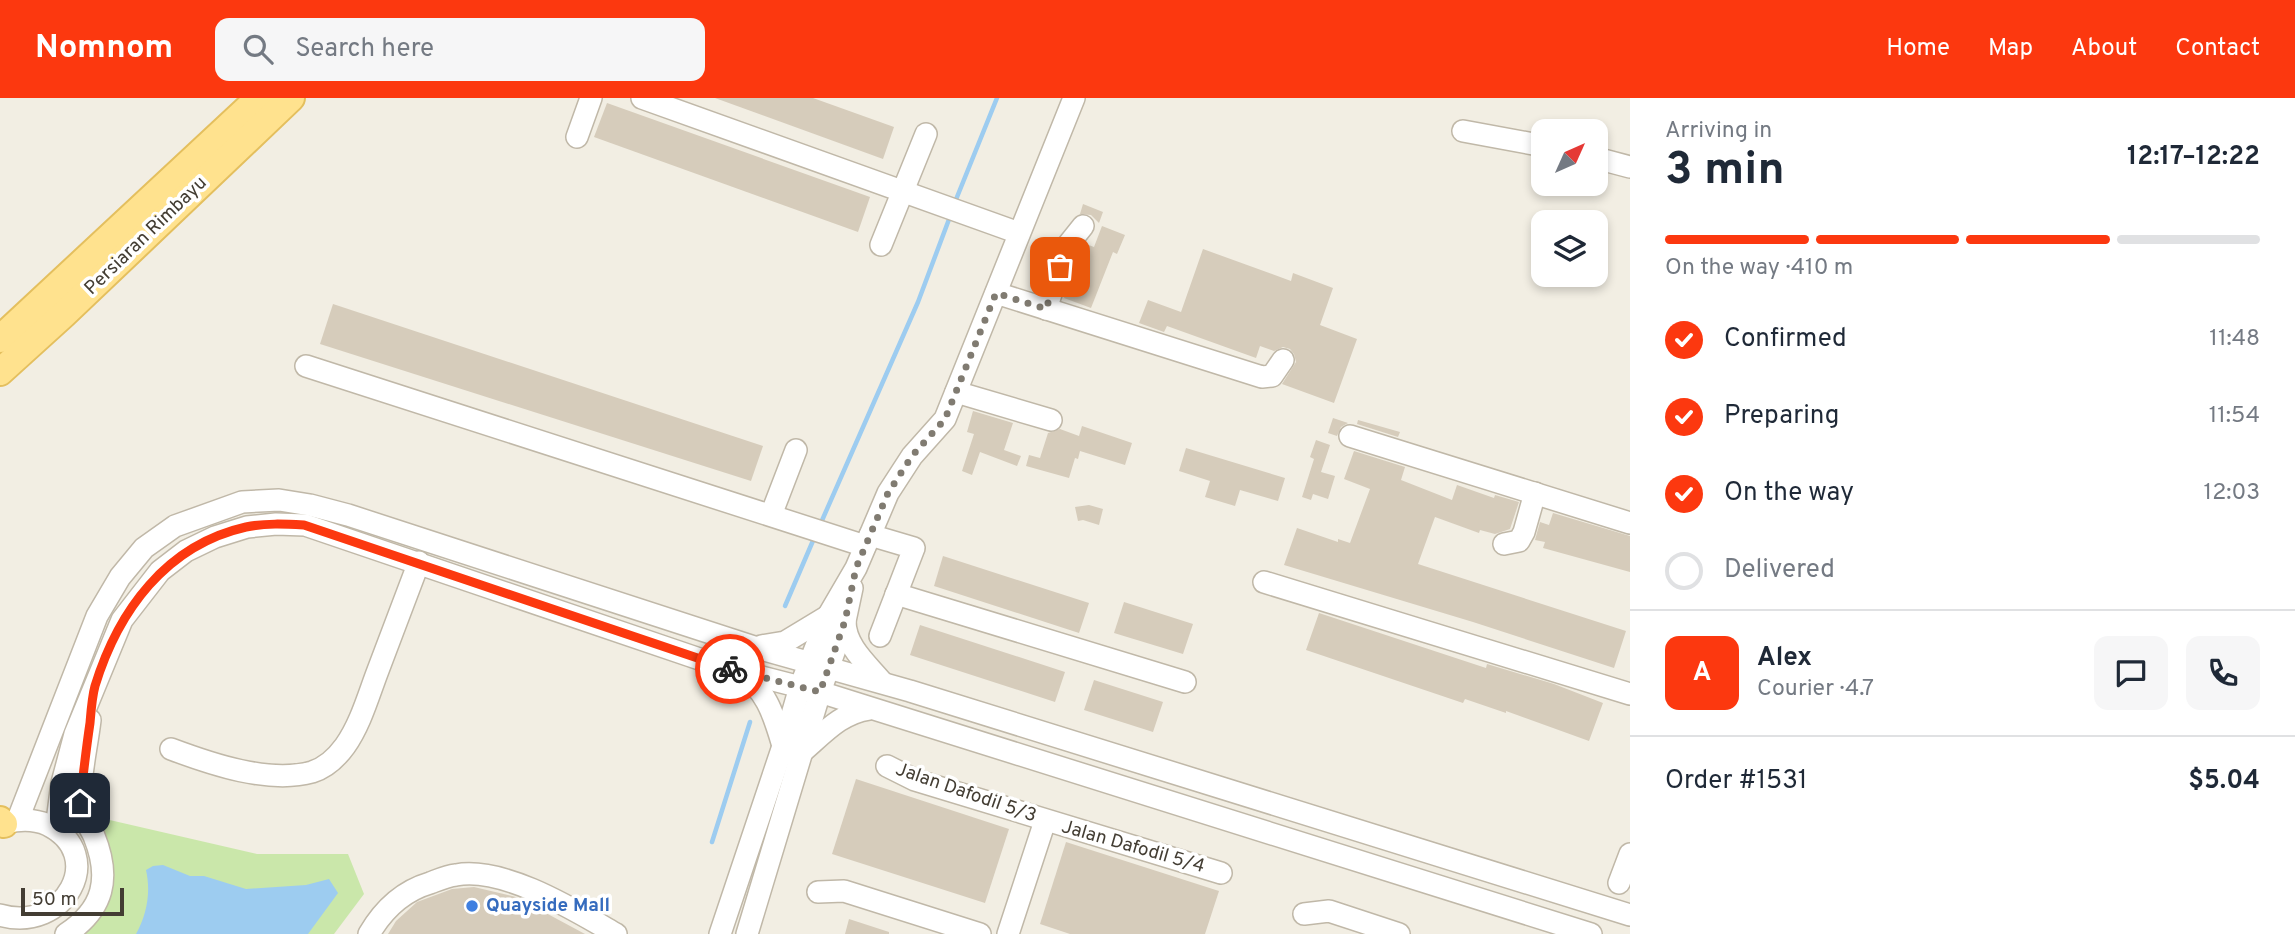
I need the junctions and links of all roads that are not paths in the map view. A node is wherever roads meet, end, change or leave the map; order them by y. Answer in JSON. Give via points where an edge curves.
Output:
{"nodes":[{"id":1,"x":259,"y":98,"type":"edge"},
{"id":2,"x":291,"y":98,"type":"edge"},
{"id":3,"x":591,"y":98,"type":"edge"},
{"id":4,"x":642,"y":98,"type":"edge"},
{"id":5,"x":1074,"y":98,"type":"edge"},
{"id":6,"x":1463,"y":131,"type":"dead end"},
{"id":7,"x":926,"y":134,"type":"dead end"},
{"id":8,"x":577,"y":137,"type":"dead end"},
{"id":9,"x":1531,"y":144,"type":"edge"},
{"id":10,"x":1608,"y":161,"type":"edge"},
{"id":11,"x":1630,"y":167,"type":"edge"},
{"id":12,"x":903,"y":192,"type":"junction"},
{"id":13,"x":1083,"y":226,"type":"dead end"},
{"id":14,"x":1019,"y":233,"type":"junction"},
{"id":15,"x":881,"y":245,"type":"dead end"},
{"id":16,"x":996,"y":293,"type":"junction"},
{"id":17,"x":1046,"y":309,"type":"junction"},
{"id":18,"x":64,"y":314,"type":"junction"},
{"id":19,"x":0,"y":340,"type":"edge"},
{"id":20,"x":1283,"y":360,"type":"dead end"},
{"id":21,"x":306,"y":366,"type":"dead end"},
{"id":22,"x":0,"y":372,"type":"edge"},
{"id":23,"x":0,"y":386,"type":"edge"},
{"id":24,"x":956,"y":392,"type":"junction"},
{"id":25,"x":1051,"y":419,"type":"dead end"},
{"id":26,"x":1350,"y":436,"type":"dead end"},
{"id":27,"x":796,"y":450,"type":"dead end"},
{"id":28,"x":1535,"y":493,"type":"junction"},
{"id":29,"x":771,"y":515,"type":"junction"},
{"id":30,"x":1630,"y":523,"type":"edge"},
{"id":31,"x":868,"y":540,"type":"junction"},
{"id":32,"x":1504,"y":544,"type":"dead end"},
{"id":33,"x":419,"y":562,"type":"junction"},
{"id":34,"x":1264,"y":582,"type":"dead end"},
{"id":35,"x":896,"y":594,"type":"junction"},
{"id":36,"x":836,"y":619,"type":"junction"},
{"id":37,"x":880,"y":636,"type":"dead end"},
{"id":38,"x":754,"y":647,"type":"junction"},
{"id":39,"x":819,"y":665,"type":"junction"},
{"id":40,"x":723,"y":667,"type":"junction"},
{"id":41,"x":882,"y":682,"type":"junction"},
{"id":42,"x":1185,"y":682,"type":"dead end"},
{"id":43,"x":94,"y":687,"type":"junction"},
{"id":44,"x":810,"y":689,"type":"junction"},
{"id":45,"x":1630,"y":694,"type":"edge"},
{"id":46,"x":869,"y":709,"type":"junction"},
{"id":47,"x":793,"y":748,"type":"junction"},
{"id":48,"x":171,"y":749,"type":"dead end"},
{"id":49,"x":887,"y":766,"type":"dead end"},
{"id":50,"x":1045,"y":821,"type":"junction"},
{"id":51,"x":6,"y":822,"type":"edge"},
{"id":52,"x":57,"y":829,"type":"junction"},
{"id":53,"x":1630,"y":854,"type":"edge"},
{"id":54,"x":1221,"y":873,"type":"dead end"},
{"id":55,"x":1619,"y":883,"type":"dead end"},
{"id":56,"x":818,"y":892,"type":"dead end"},
{"id":57,"x":1304,"y":914,"type":"dead end"},
{"id":58,"x":0,"y":915,"type":"edge"},
{"id":59,"x":1630,"y":915,"type":"edge"},
{"id":60,"x":21,"y":928,"type":"edge"},
{"id":61,"x":1579,"y":932,"type":"edge"},
{"id":62,"x":65,"y":934,"type":"edge"},
{"id":63,"x":369,"y":934,"type":"edge"},
{"id":64,"x":616,"y":934,"type":"edge"},
{"id":65,"x":720,"y":934,"type":"edge"},
{"id":66,"x":747,"y":934,"type":"edge"},
{"id":67,"x":981,"y":934,"type":"edge"},
{"id":68,"x":1009,"y":934,"type":"edge"},
{"id":69,"x":1399,"y":934,"type":"edge"}],
"edges":[{"from":1,"to":19,"type":"main road","name":"Persiaran Rimbayu"},
{"from":2,"to":18,"type":"main road","name":"Persiaran Rimbayu"},
{"from":3,"to":8,"type":"street"},
{"from":4,"to":12,"type":"street"},
{"from":5,"to":14,"type":"street"},
{"from":6,"to":9,"type":"street"},
{"from":7,"to":12,"type":"street"},
{"from":10,"to":11,"type":"street"},
{"from":12,"to":14,"type":"street"},
{"from":12,"to":15,"type":"street"},
{"from":13,"to":17,"type":"street","via":[[1066,246]]},
{"from":14,"to":16,"type":"street"},
{"from":16,"to":17,"type":"street"},
{"from":16,"to":24,"type":"street"},
{"from":17,"to":20,"type":"street","via":[[1262,377],[1272,376]]},
{"from":18,"to":22,"type":"main road","name":"Persiaran Rimbayu"},
{"from":18,"to":23,"type":"main road"},
{"from":21,"to":29,"type":"street"},
{"from":24,"to":25,"type":"street"},
{"from":24,"to":31,"type":"street","via":[[945,419],[912,456],[888,493]]},
{"from":26,"to":28,"type":"street"},
{"from":27,"to":29,"type":"street"},
{"from":28,"to":30,"type":"street"},
{"from":28,"to":32,"type":"street","via":[[1524,532],[1518,541]]},
{"from":29,"to":31,"type":"street","via":[[818,531]]},
{"from":31,"to":35,"type":"street","via":[[914,548]]},
{"from":31,"to":36,"type":"street"},
{"from":33,"to":40,"type":"street"},
{"from":33,"to":43,"type":"street","via":[[304,525],[247,527],[215,537],[160,571],[122,620]]},
{"from":33,"to":48,"type":"street","via":[[362,713],[330,763],[311,772],[243,772]]},
{"from":34,"to":45,"type":"street"},
{"from":35,"to":37,"type":"street"},
{"from":35,"to":42,"type":"street"},
{"from":36,"to":38,"type":"street","via":[[785,642]]},
{"from":36,"to":39,"type":"street"},
{"from":36,"to":41,"type":"street"},
{"from":38,"to":39,"type":"street"},
{"from":38,"to":51,"type":"street","via":[[348,515],[279,500],[242,502],[175,526],[145,548],[120,577],[97,616]]},
{"from":39,"to":41,"type":"street"},
{"from":39,"to":44,"type":"street"},
{"from":40,"to":44,"type":"street"},
{"from":40,"to":47,"type":"street","via":[[745,676],[768,702]]},
{"from":41,"to":59,"type":"street"},
{"from":43,"to":52,"type":"street","via":[[62,783]]},
{"from":43,"to":62,"type":"street","via":[[80,803],[104,873],[94,907]]},
{"from":44,"to":46,"type":"street"},
{"from":44,"to":47,"type":"street"},
{"from":46,"to":47,"type":"street","via":[[842,717]]},
{"from":46,"to":61,"type":"street"},
{"from":47,"to":65,"type":"street"},
{"from":47,"to":66,"type":"street"},
{"from":49,"to":50,"type":"street","name":"Jalan Dafodil 5/3","via":[[915,780]]},
{"from":50,"to":54,"type":"street","name":"Jalan Dafodil 5/4"},
{"from":50,"to":68,"type":"street"},
{"from":51,"to":52,"type":"street","via":[[38,821]]},
{"from":52,"to":60,"type":"street","via":[[76,859],[72,894],[54,913]]},
{"from":53,"to":55,"type":"street"},
{"from":56,"to":67,"type":"street","via":[[844,891]]},
{"from":57,"to":69,"type":"street","via":[[1329,911]]},
{"from":58,"to":60,"type":"street"},
{"from":63,"to":64,"type":"street","via":[[391,904],[419,886],[457,874],[488,876],[547,894]]}]}
